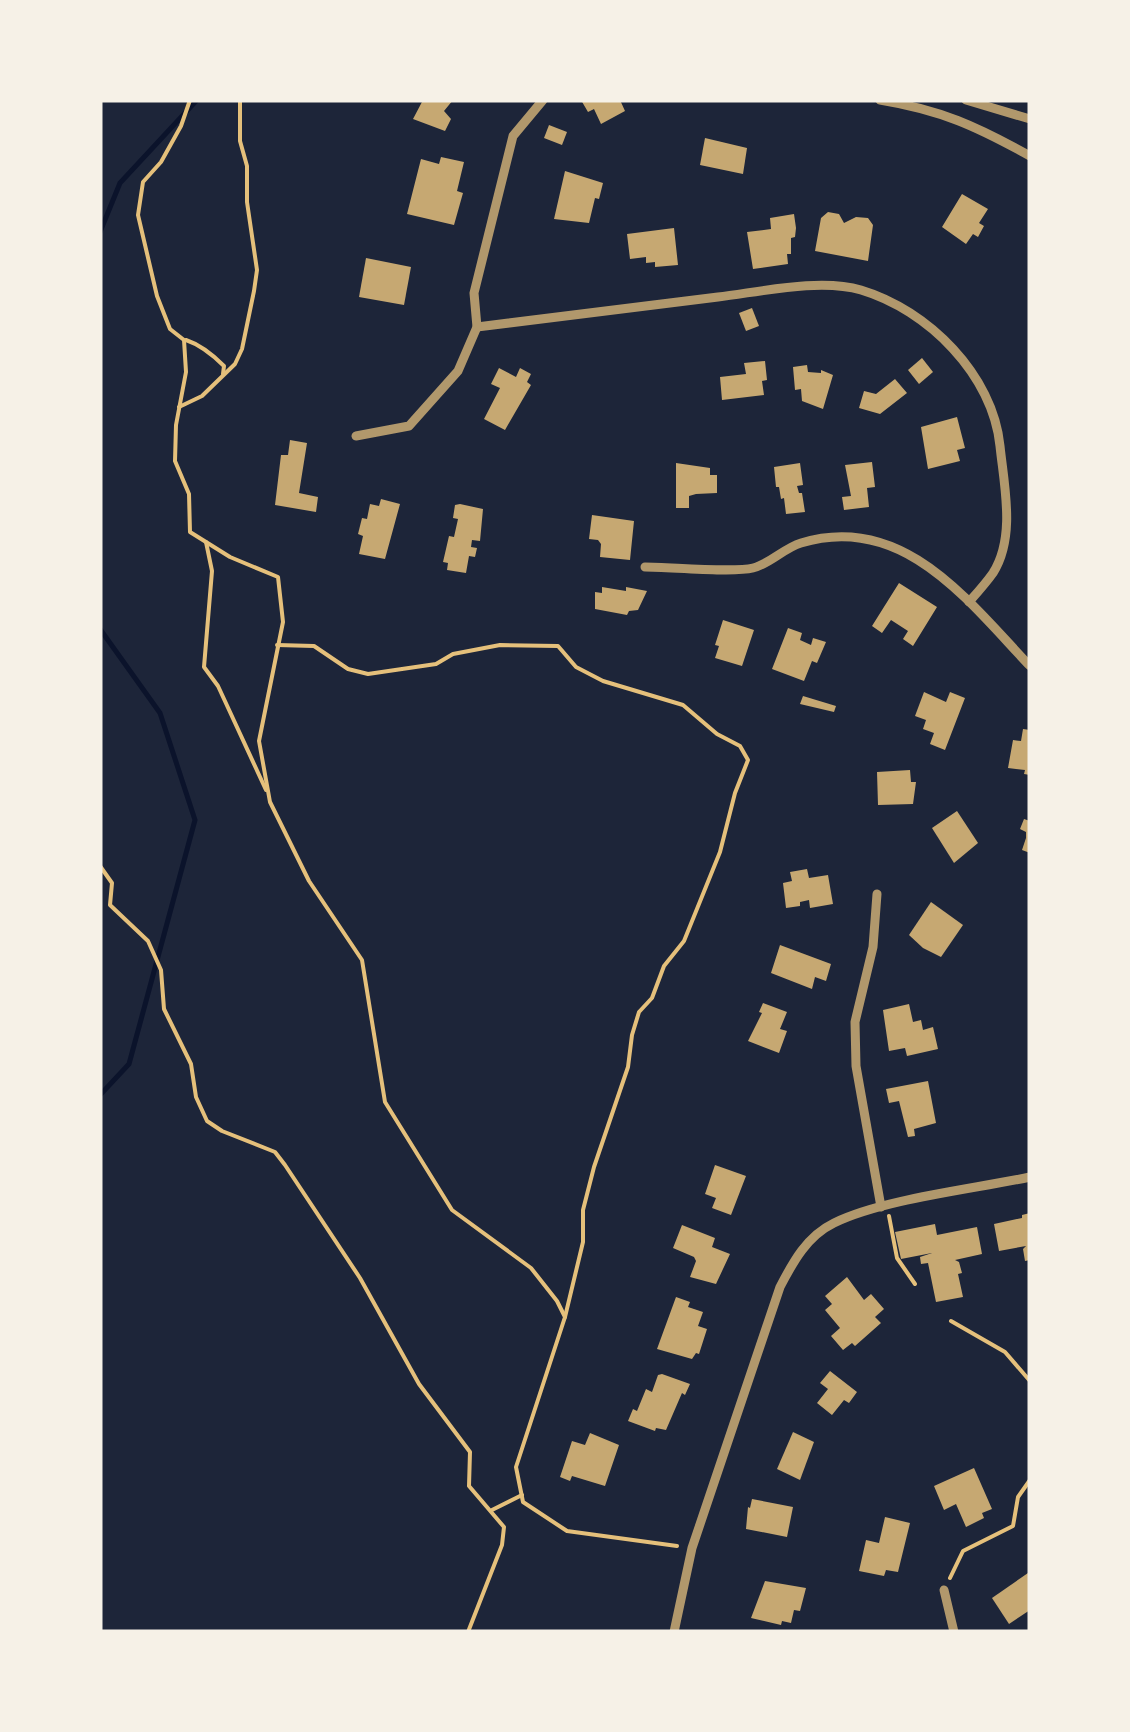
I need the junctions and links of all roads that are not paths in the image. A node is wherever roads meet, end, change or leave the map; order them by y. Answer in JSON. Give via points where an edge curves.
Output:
{"nodes":[{"id":1,"x":543,"y":100,"type":"edge"},
{"id":2,"x":880,"y":100,"type":"edge"},
{"id":3,"x":966,"y":100,"type":"edge"},
{"id":4,"x":1030,"y":119,"type":"edge"},
{"id":5,"x":1030,"y":156,"type":"edge"},
{"id":6,"x":477,"y":327,"type":"junction"},
{"id":7,"x":356,"y":436,"type":"dead end"},
{"id":8,"x":646,"y":567,"type":"dead end"},
{"id":9,"x":970,"y":602,"type":"junction"},
{"id":10,"x":1030,"y":666,"type":"edge"},
{"id":11,"x":877,"y":894,"type":"dead end"},
{"id":12,"x":1030,"y":1178,"type":"edge"},
{"id":13,"x":884,"y":1207,"type":"junction"},
{"id":14,"x":944,"y":1590,"type":"road end"},
{"id":15,"x":674,"y":1632,"type":"edge"},
{"id":16,"x":954,"y":1632,"type":"edge"}],
"edges":[{"from":1,"to":6,"type":"street","via":[[514,136],[474,293]]},
{"from":2,"to":5,"type":"street","via":[[973,124]]},
{"from":3,"to":4,"type":"street"},
{"from":6,"to":7,"type":"street","via":[[458,371],[408,426]]},
{"from":6,"to":9,"type":"street","via":[[803,286],[859,289],[903,308],[944,338],[976,379],[998,430],[1003,546],[995,570]]},
{"from":8,"to":9,"type":"street","via":[[753,568],[800,543],[878,540],[915,555]]},
{"from":9,"to":10,"type":"street"},
{"from":11,"to":13,"type":"street","via":[[855,1022],[856,1066]]},
{"from":12,"to":13,"type":"street"},
{"from":13,"to":15,"type":"street","via":[[832,1224],[800,1251],[780,1286],[692,1548]]},
{"from":14,"to":16,"type":"street"}]}
